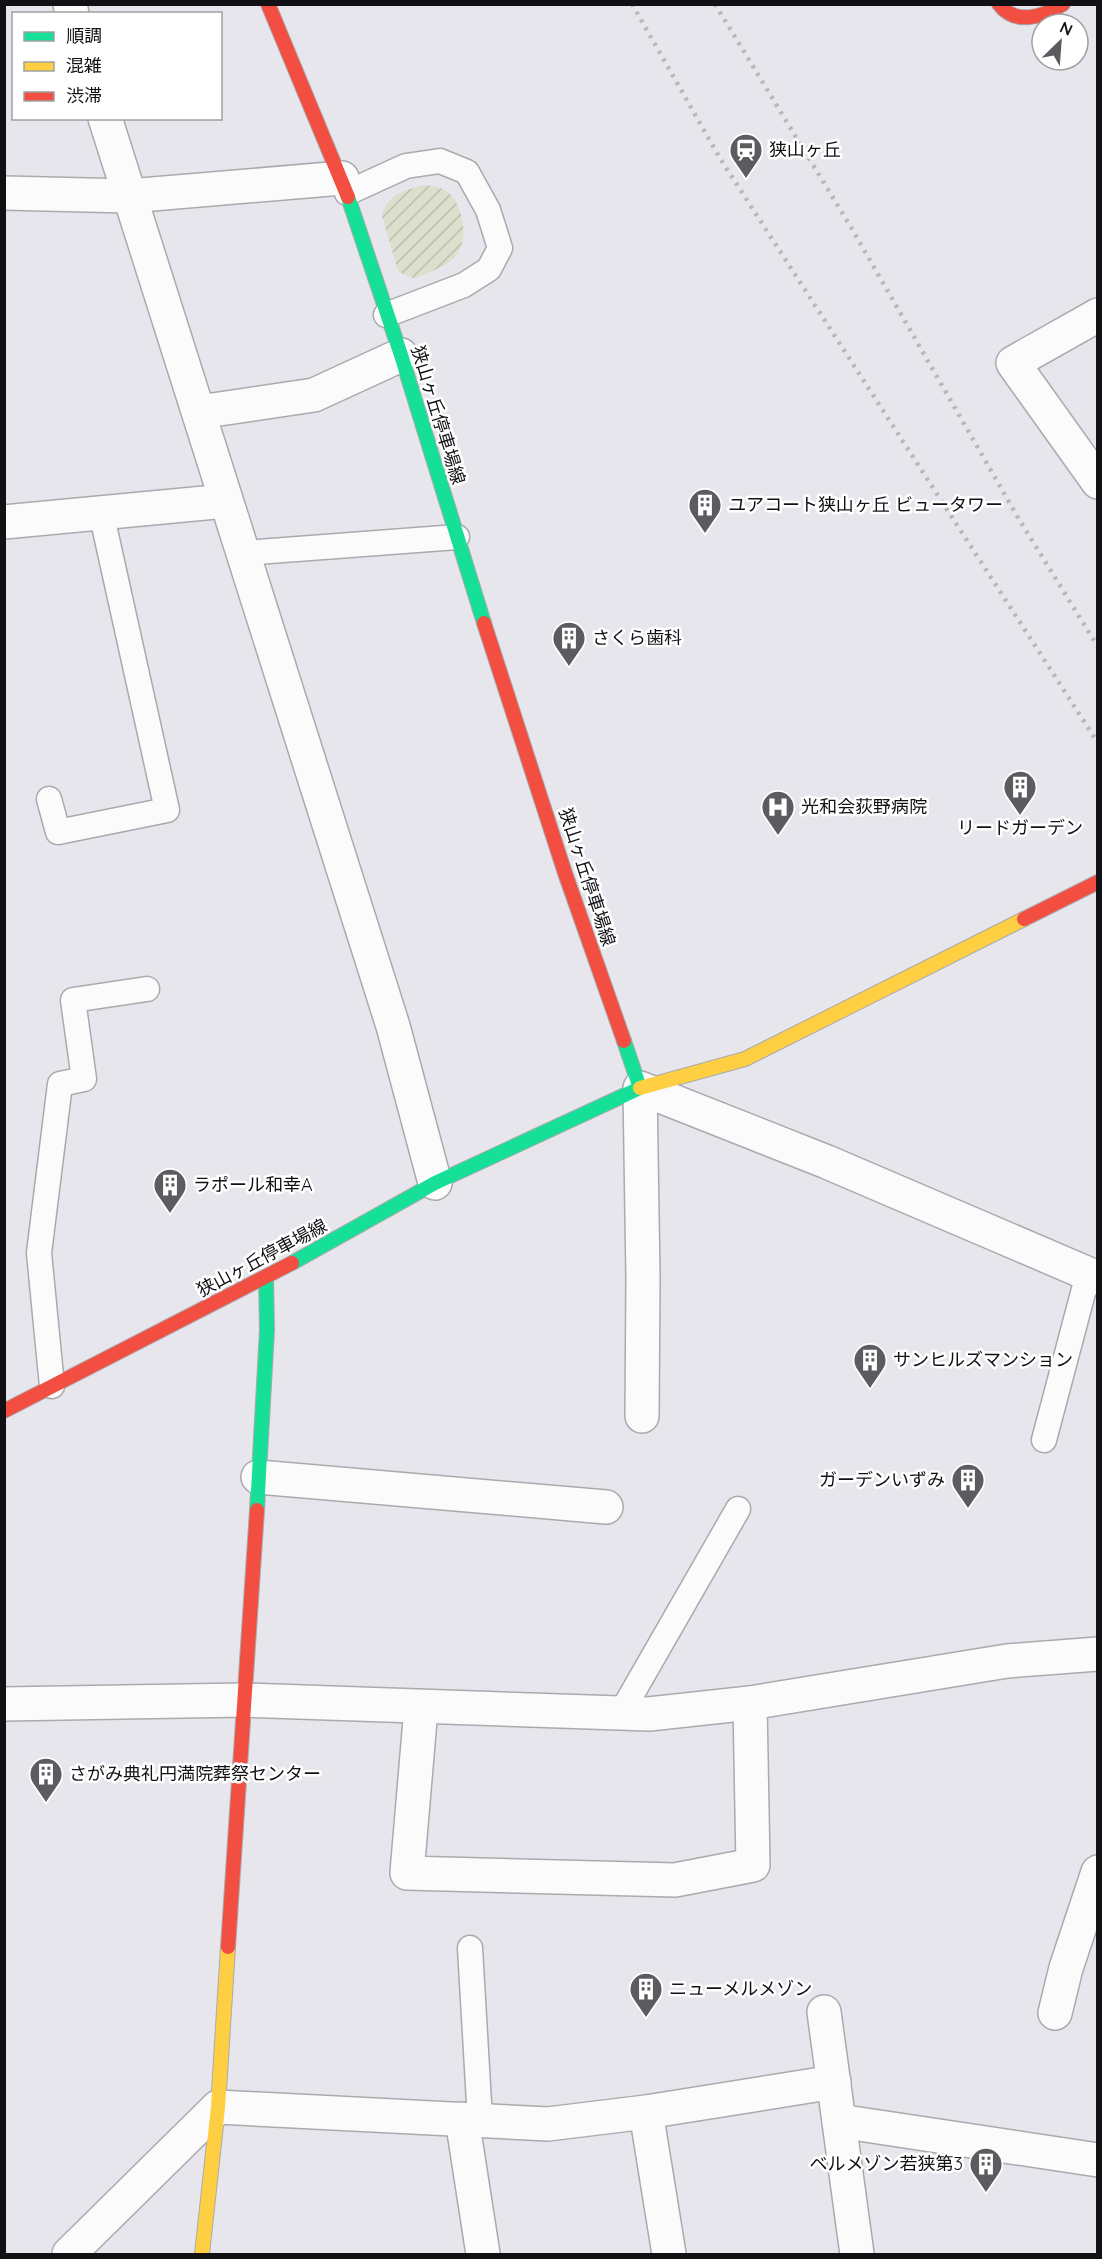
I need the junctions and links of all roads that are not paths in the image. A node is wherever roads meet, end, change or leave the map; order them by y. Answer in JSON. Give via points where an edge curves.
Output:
{"nodes":[{"id":1,"x":268,"y":4,"type":"edge"},
{"id":2,"x":999,"y":4,"type":"edge"},
{"id":3,"x":1063,"y":4,"type":"edge"},
{"id":4,"x":106,"y":120,"type":"edge"},
{"id":5,"x":345,"y":186,"type":"junction"},
{"id":6,"x":4,"y":193,"type":"edge"},
{"id":7,"x":129,"y":196,"type":"junction"},
{"id":8,"x":386,"y":315,"type":"junction"},
{"id":9,"x":1098,"y":315,"type":"edge"},
{"id":10,"x":401,"y":355,"type":"junction"},
{"id":11,"x":199,"y":412,"type":"junction"},
{"id":12,"x":1098,"y":482,"type":"edge"},
{"id":13,"x":226,"y":501,"type":"junction"},
{"id":14,"x":101,"y":512,"type":"junction"},
{"id":15,"x":4,"y":522,"type":"edge"},
{"id":16,"x":457,"y":537,"type":"junction"},
{"id":17,"x":244,"y":553,"type":"junction"},
{"id":18,"x":49,"y":799,"type":"dead end"},
{"id":19,"x":1098,"y":882,"type":"edge"},
{"id":20,"x":147,"y":989,"type":"dead end"},
{"id":21,"x":640,"y":1088,"type":"junction"},
{"id":22,"x":435,"y":1183,"type":"junction"},
{"id":23,"x":1093,"y":1276,"type":"edge"},
{"id":24,"x":266,"y":1278,"type":"junction"},
{"id":25,"x":52,"y":1386,"type":"junction"},
{"id":26,"x":4,"y":1412,"type":"edge"},
{"id":27,"x":642,"y":1416,"type":"dead end"},
{"id":28,"x":1044,"y":1440,"type":"dead end"},
{"id":29,"x":258,"y":1477,"type":"junction"},
{"id":30,"x":606,"y":1507,"type":"dead end"},
{"id":31,"x":738,"y":1509,"type":"dead end"},
{"id":32,"x":1098,"y":1654,"type":"edge"},
{"id":33,"x":243,"y":1700,"type":"junction"},
{"id":34,"x":750,"y":1702,"type":"junction"},
{"id":35,"x":4,"y":1704,"type":"edge"},
{"id":36,"x":421,"y":1708,"type":"junction"},
{"id":37,"x":621,"y":1713,"type":"junction"},
{"id":38,"x":1098,"y":1872,"type":"edge"},
{"id":39,"x":470,"y":1948,"type":"dead end"},
{"id":40,"x":824,"y":2012,"type":"dead end"},
{"id":41,"x":1055,"y":2013,"type":"dead end"},
{"id":42,"x":834,"y":2082,"type":"junction"},
{"id":43,"x":218,"y":2107,"type":"junction"},
{"id":44,"x":646,"y":2112,"type":"junction"},
{"id":45,"x":471,"y":2119,"type":"junction"},
{"id":46,"x":839,"y":2121,"type":"junction"},
{"id":47,"x":1098,"y":2160,"type":"edge"},
{"id":48,"x":69,"y":2254,"type":"edge"},
{"id":49,"x":208,"y":2254,"type":"edge"},
{"id":50,"x":483,"y":2254,"type":"edge"},
{"id":51,"x":669,"y":2254,"type":"edge"},
{"id":52,"x":857,"y":2254,"type":"edge"}],
"edges":[{"from":1,"to":5,"type":"main road","name":"狭山ヶ丘停車場線"},
{"from":2,"to":3,"type":"main road","via":[[1003,12],[1013,17],[1044,15]]},
{"from":4,"to":7,"type":"street"},
{"from":5,"to":7,"type":"street"},
{"from":5,"to":8,"type":"main road","name":"狭山ヶ丘停車場線"},
{"from":5,"to":8,"type":"lane","via":[[406,166],[440,161],[467,172],[488,210],[500,248],[489,269],[464,285]]},
{"from":6,"to":7,"type":"street"},
{"from":7,"to":11,"type":"street"},
{"from":8,"to":10,"type":"main road","name":"狭山ヶ丘停車場線"},
{"from":9,"to":12,"type":"street","via":[[1013,363]]},
{"from":10,"to":11,"type":"street","via":[[314,395]]},
{"from":10,"to":16,"type":"main road","name":"狭山ヶ丘停車場線"},
{"from":11,"to":13,"type":"street"},
{"from":13,"to":14,"type":"street"},
{"from":13,"to":17,"type":"street"},
{"from":14,"to":15,"type":"street"},
{"from":14,"to":18,"type":"lane","via":[[166,810],[58,832]]},
{"from":16,"to":17,"type":"lane"},
{"from":16,"to":21,"type":"main road","name":"狭山ヶ丘停車場線","via":[[565,873]]},
{"from":17,"to":22,"type":"street","via":[[393,1026]]},
{"from":19,"to":21,"type":"main road","via":[[745,1059]]},
{"from":20,"to":25,"type":"lane","via":[[73,1000],[84,1079],[60,1084],[39,1253]]},
{"from":21,"to":22,"type":"main road","name":"狭山ヶ丘停車場線"},
{"from":21,"to":23,"type":"street","via":[[827,1162]]},
{"from":21,"to":27,"type":"street"},
{"from":22,"to":24,"type":"main road","name":"狭山ヶ丘停車場線"},
{"from":23,"to":28,"type":"lane"},
{"from":24,"to":25,"type":"main road","name":"狭山ヶ丘停車場線"},
{"from":24,"to":29,"type":"main road","via":[[267,1330]]},
{"from":25,"to":26,"type":"main road","name":"狭山ヶ丘停車場線"},
{"from":29,"to":30,"type":"street"},
{"from":29,"to":33,"type":"main road"},
{"from":31,"to":37,"type":"lane"},
{"from":32,"to":34,"type":"street","via":[[1007,1660]]},
{"from":33,"to":35,"type":"street"},
{"from":33,"to":36,"type":"street"},
{"from":33,"to":43,"type":"main road"},
{"from":34,"to":36,"type":"street","via":[[753,1865],[675,1880],[407,1873]]},
{"from":34,"to":37,"type":"street","via":[[649,1714]]},
{"from":36,"to":37,"type":"street"},
{"from":38,"to":41,"type":"street"},
{"from":39,"to":45,"type":"lane"},
{"from":40,"to":42,"type":"street"},
{"from":42,"to":44,"type":"street"},
{"from":42,"to":46,"type":"street"},
{"from":43,"to":45,"type":"street"},
{"from":43,"to":48,"type":"street"},
{"from":43,"to":49,"type":"main road"},
{"from":44,"to":45,"type":"street","via":[[548,2124]]},
{"from":44,"to":51,"type":"street"},
{"from":45,"to":50,"type":"street"},
{"from":46,"to":47,"type":"street"},
{"from":46,"to":52,"type":"street"}]}
